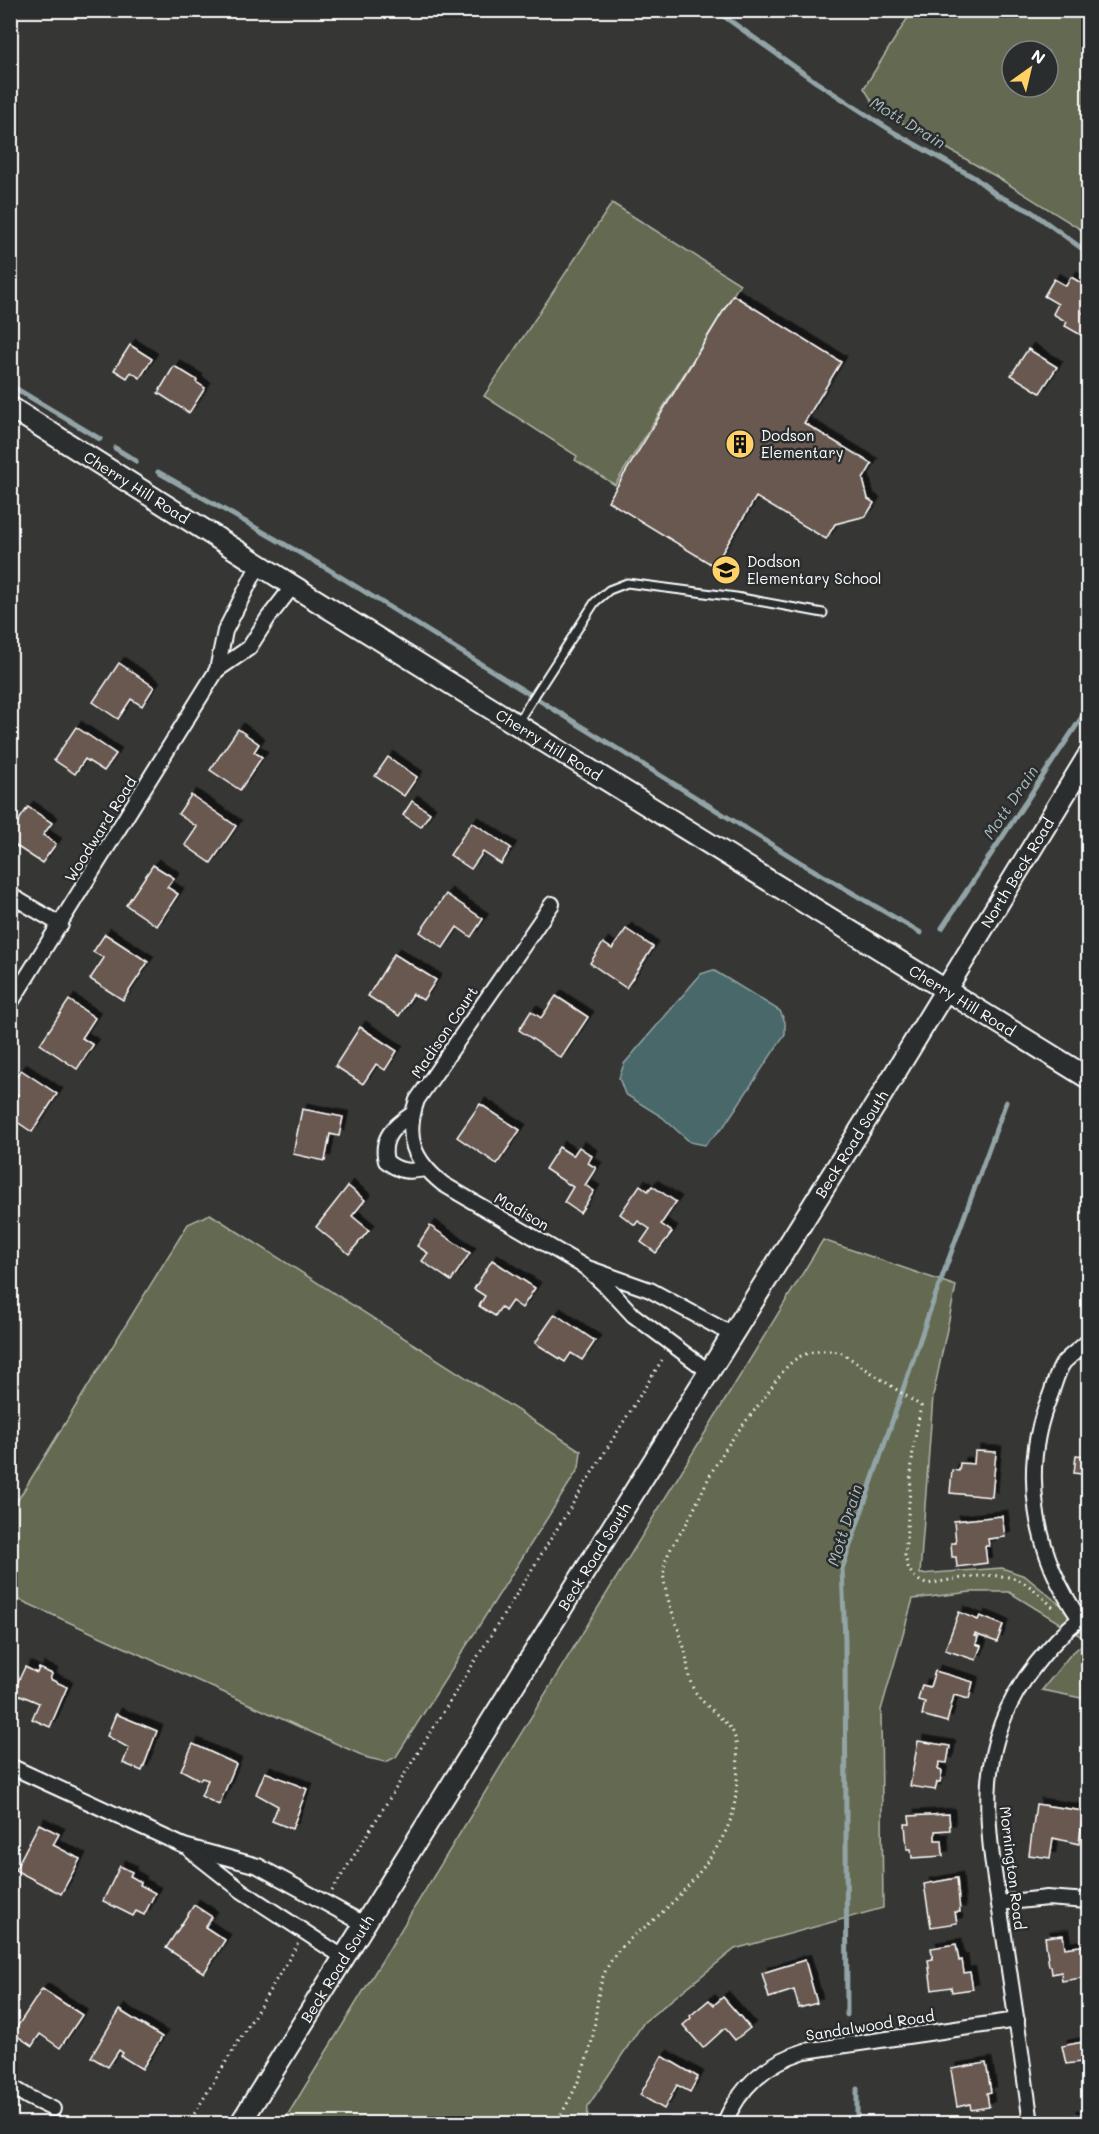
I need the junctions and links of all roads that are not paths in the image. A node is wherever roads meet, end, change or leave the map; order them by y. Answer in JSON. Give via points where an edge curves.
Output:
{"nodes":[{"id":1,"x":10,"y":408,"type":"edge"},
{"id":2,"x":259,"y":564,"type":"junction"},
{"id":3,"x":293,"y":586,"type":"junction"},
{"id":4,"x":823,"y":613,"type":"dead end"},
{"id":5,"x":217,"y":670,"type":"junction"},
{"id":6,"x":517,"y":723,"type":"junction"},
{"id":7,"x":1089,"y":756,"type":"edge"},
{"id":8,"x":10,"y":895,"type":"edge"},
{"id":9,"x":552,"y":904,"type":"dead end"},
{"id":10,"x":61,"y":925,"type":"junction"},
{"id":11,"x":946,"y":989,"type":"junction"},
{"id":12,"x":10,"y":1004,"type":"edge"},
{"id":13,"x":1089,"y":1078,"type":"edge"},
{"id":14,"x":412,"y":1114,"type":"junction"},
{"id":15,"x":426,"y":1168,"type":"junction"},
{"id":16,"x":443,"y":1184,"type":"joint"},
{"id":17,"x":585,"y":1267,"type":"junction"},
{"id":18,"x":731,"y":1334,"type":"junction"},
{"id":19,"x":1089,"y":1341,"type":"edge"},
{"id":20,"x":708,"y":1371,"type":"junction"},
{"id":21,"x":1081,"y":1618,"type":"edge"},
{"id":22,"x":10,"y":1766,"type":"edge"},
{"id":23,"x":184,"y":1846,"type":"junction"},
{"id":24,"x":1089,"y":1901,"type":"edge"},
{"id":25,"x":999,"y":1902,"type":"junction"},
{"id":26,"x":364,"y":1924,"type":"junction"},
{"id":27,"x":343,"y":1958,"type":"junction"},
{"id":28,"x":1017,"y":2020,"type":"junction"},
{"id":29,"x":10,"y":2086,"type":"edge"},
{"id":30,"x":53,"y":2109,"type":"dead end"},
{"id":31,"x":240,"y":2124,"type":"edge"},
{"id":32,"x":724,"y":2124,"type":"edge"},
{"id":33,"x":1031,"y":2124,"type":"edge"}],
"edges":[{"from":1,"to":2,"type":"main road","name":"Cherry Hill Road"},
{"from":2,"to":3,"type":"main road","name":"Cherry Hill Road"},
{"from":2,"to":5,"type":"street","name":"Woodward Road","via":[[225,631]]},
{"from":3,"to":5,"type":"street","name":"Woodward Road","via":[[249,648]]},
{"from":3,"to":6,"type":"main road","name":"Cherry Hill Road"},
{"from":4,"to":6,"type":"lane","via":[[627,583],[609,590],[595,602]]},
{"from":5,"to":10,"type":"street","name":"Woodward Road"},
{"from":6,"to":11,"type":"main road","name":"Cherry Hill Road"},
{"from":7,"to":11,"type":"main road","name":"North Beck Road"},
{"from":8,"to":10,"type":"street"},
{"from":9,"to":14,"type":"street","name":"Madison Court","via":[[417,1100]]},
{"from":10,"to":12,"type":"street","name":"Woodward Road"},
{"from":11,"to":13,"type":"main road","name":"Cherry Hill Road"},
{"from":11,"to":18,"type":"main road","name":"Beck Road South"},
{"from":14,"to":15,"type":"street","name":"Madison Court","via":[[413,1146]]},
{"from":14,"to":15,"type":"street","via":[[400,1122],[383,1145],[386,1161],[407,1172]]},
{"from":15,"to":16,"type":"street","name":"Madison Court"},
{"from":16,"to":17,"type":"street","name":"Madison"},
{"from":17,"to":18,"type":"street","name":"Madison","via":[[650,1290]]},
{"from":17,"to":20,"type":"street","name":"Madison","via":[[633,1314]]},
{"from":18,"to":20,"type":"main road","name":"Beck Road South"},
{"from":19,"to":21,"type":"street","via":[[1063,1363],[1042,1417],[1034,1472],[1035,1507],[1050,1568]]},
{"from":20,"to":26,"type":"main road","name":"Beck Road South"},
{"from":21,"to":25,"type":"street","name":"Mornington Road","via":[[1028,1674],[1006,1711],[995,1741],[987,1808]]},
{"from":22,"to":23,"type":"street"},
{"from":23,"to":26,"type":"street","via":[[258,1866]]},
{"from":23,"to":27,"type":"street","via":[[242,1891]]},
{"from":24,"to":25,"type":"street","via":[[1047,1898]]},
{"from":25,"to":28,"type":"street","name":"Mornington Road"},
{"from":26,"to":27,"type":"main road","name":"Beck Road South"},
{"from":27,"to":31,"type":"main road","name":"Beck Road South"},
{"from":28,"to":32,"type":"street","name":"Sandalwood Road","via":[[792,2055],[751,2080],[738,2095]]},
{"from":28,"to":33,"type":"street","name":"Mornington Road"},
{"from":29,"to":30,"type":"street"}]}
